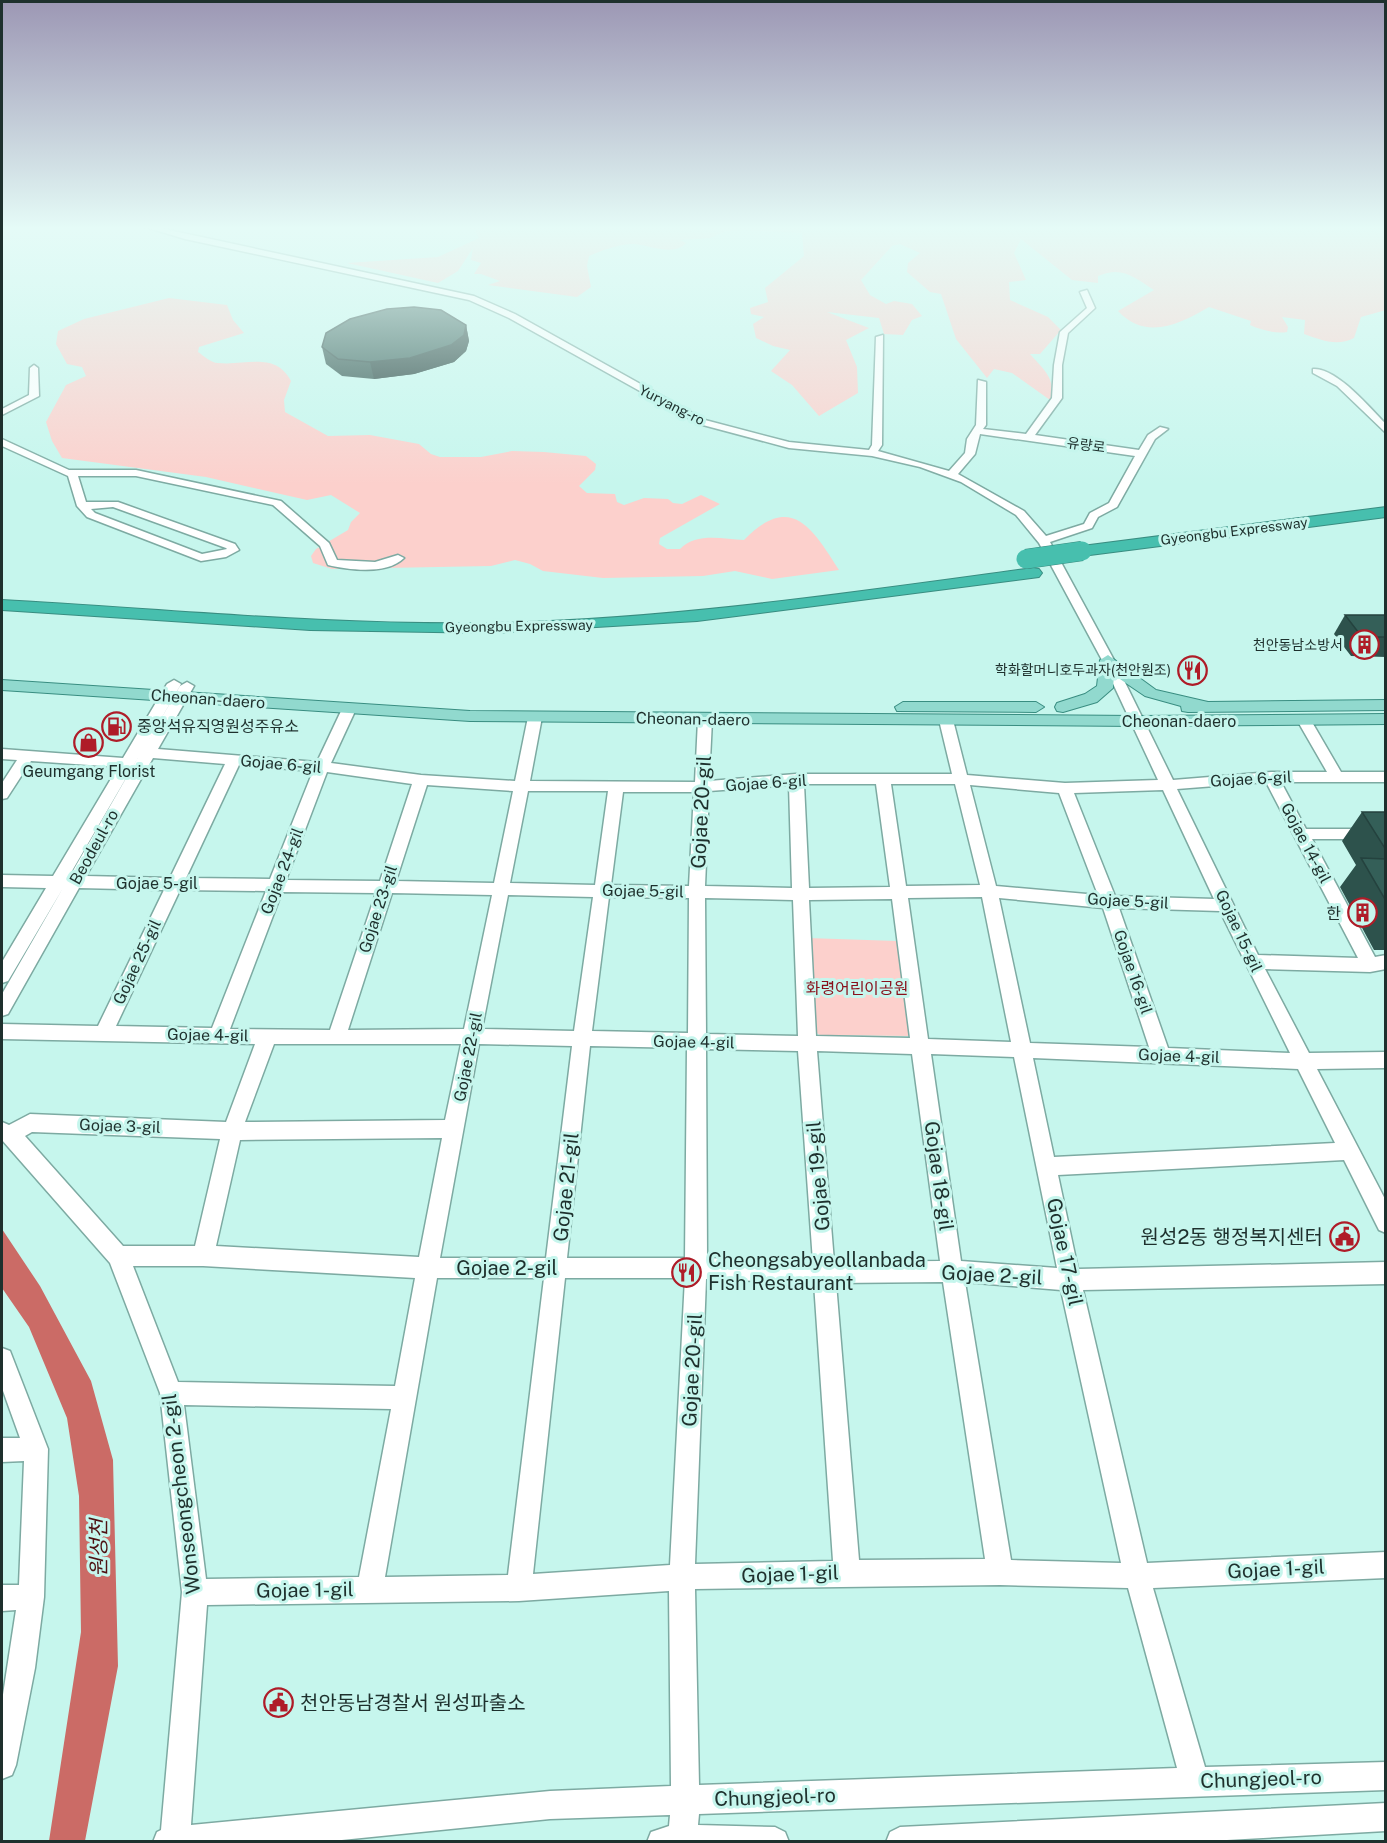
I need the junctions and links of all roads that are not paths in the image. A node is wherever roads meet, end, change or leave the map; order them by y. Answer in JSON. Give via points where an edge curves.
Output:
{"nodes":[{"id":1,"x":505,"y":313,"type":"edge"},
{"id":2,"x":1085,"y":313,"type":"edge"},
{"id":3,"x":880,"y":337,"type":"dead end"},
{"id":4,"x":34,"y":368,"type":"dead end"},
{"id":5,"x":1316,"y":371,"type":"dead end"},
{"id":6,"x":981,"y":382,"type":"dead end"},
{"id":7,"x":2,"y":412,"type":"edge"},
{"id":8,"x":1163,"y":429,"type":"dead end"},
{"id":9,"x":1386,"y":430,"type":"edge"},
{"id":10,"x":978,"y":431,"type":"junction"},
{"id":11,"x":1029,"y":437,"type":"junction"},
{"id":12,"x":2,"y":442,"type":"edge"},
{"id":13,"x":872,"y":453,"type":"junction"},
{"id":14,"x":1143,"y":454,"type":"junction"},
{"id":15,"x":72,"y":473,"type":"junction"},
{"id":16,"x":952,"y":475,"type":"junction"},
{"id":17,"x":82,"y":506,"type":"junction"},
{"id":18,"x":1386,"y":512,"type":"edge"},
{"id":19,"x":1386,"y":525,"type":"edge"},
{"id":20,"x":1042,"y":540,"type":"junction"},
{"id":21,"x":398,"y":558,"type":"dead end"},
{"id":22,"x":1086,"y":558,"type":"junction"},
{"id":23,"x":1030,"y":566,"type":"junction"},
{"id":24,"x":2,"y":592,"type":"edge"},
{"id":25,"x":2,"y":605,"type":"edge"},
{"id":26,"x":1108,"y":660,"type":"junction"},
{"id":27,"x":2,"y":676,"type":"edge"},
{"id":28,"x":2,"y":685,"type":"edge"},
{"id":29,"x":177,"y":691,"type":"junction"},
{"id":30,"x":1386,"y":705,"type":"edge"},
{"id":31,"x":1063,"y":707,"type":"junction"},
{"id":32,"x":1218,"y":707,"type":"junction"},
{"id":33,"x":350,"y":709,"type":"junction"},
{"id":34,"x":1134,"y":715,"type":"junction"},
{"id":35,"x":535,"y":717,"type":"junction"},
{"id":36,"x":1386,"y":719,"type":"edge"},
{"id":37,"x":705,"y":720,"type":"junction"},
{"id":38,"x":946,"y":720,"type":"junction"},
{"id":39,"x":1304,"y":720,"type":"junction"},
{"id":40,"x":147,"y":753,"type":"junction"},
{"id":41,"x":2,"y":754,"type":"edge"},
{"id":42,"x":28,"y":755,"type":"junction"},
{"id":43,"x":234,"y":760,"type":"junction"},
{"id":44,"x":127,"y":763,"type":"junction"},
{"id":45,"x":322,"y":767,"type":"junction"},
{"id":46,"x":1271,"y":777,"type":"junction"},
{"id":47,"x":1337,"y":777,"type":"junction"},
{"id":48,"x":1386,"y":777,"type":"edge"},
{"id":49,"x":796,"y":779,"type":"junction"},
{"id":50,"x":961,"y":779,"type":"junction"},
{"id":51,"x":422,"y":780,"type":"junction"},
{"id":52,"x":883,"y":780,"type":"junction"},
{"id":53,"x":1167,"y":785,"type":"junction"},
{"id":54,"x":520,"y":786,"type":"junction"},
{"id":55,"x":616,"y":786,"type":"junction"},
{"id":56,"x":702,"y":787,"type":"junction"},
{"id":57,"x":1065,"y":789,"type":"junction"},
{"id":58,"x":2,"y":794,"type":"edge"},
{"id":59,"x":1302,"y":834,"type":"junction"},
{"id":60,"x":1384,"y":837,"type":"edge"},
{"id":61,"x":2,"y":881,"type":"edge"},
{"id":62,"x":66,"y":882,"type":"junction"},
{"id":63,"x":174,"y":883,"type":"junction"},
{"id":64,"x":277,"y":884,"type":"junction"},
{"id":65,"x":386,"y":886,"type":"junction"},
{"id":66,"x":501,"y":889,"type":"junction"},
{"id":67,"x":602,"y":890,"type":"junction"},
{"id":68,"x":897,"y":891,"type":"junction"},
{"id":69,"x":989,"y":891,"type":"junction"},
{"id":70,"x":697,"y":892,"type":"junction"},
{"id":71,"x":800,"y":894,"type":"junction"},
{"id":72,"x":1109,"y":902,"type":"junction"},
{"id":73,"x":1227,"y":905,"type":"junction"},
{"id":74,"x":1253,"y":962,"type":"junction"},
{"id":75,"x":1378,"y":963,"type":"edge"},
{"id":76,"x":2,"y":976,"type":"edge"},
{"id":77,"x":2,"y":1009,"type":"edge"},
{"id":78,"x":2,"y":1032,"type":"edge"},
{"id":79,"x":103,"y":1034,"type":"junction"},
{"id":80,"x":218,"y":1035,"type":"junction"},
{"id":81,"x":267,"y":1035,"type":"junction"},
{"id":82,"x":472,"y":1036,"type":"junction"},
{"id":83,"x":336,"y":1038,"type":"junction"},
{"id":84,"x":582,"y":1039,"type":"junction"},
{"id":85,"x":698,"y":1042,"type":"junction"},
{"id":86,"x":807,"y":1044,"type":"junction"},
{"id":87,"x":920,"y":1046,"type":"junction"},
{"id":88,"x":1022,"y":1051,"type":"junction"},
{"id":89,"x":1161,"y":1055,"type":"junction"},
{"id":90,"x":1386,"y":1060,"type":"edge"},
{"id":91,"x":1302,"y":1061,"type":"junction"},
{"id":92,"x":453,"y":1129,"type":"junction"},
{"id":93,"x":232,"y":1131,"type":"junction"},
{"id":94,"x":6,"y":1133,"type":"edge"},
{"id":95,"x":1351,"y":1151,"type":"junction"},
{"id":96,"x":1048,"y":1166,"type":"junction"},
{"id":97,"x":1386,"y":1223,"type":"edge"},
{"id":98,"x":118,"y":1256,"type":"junction"},
{"id":99,"x":203,"y":1256,"type":"junction"},
{"id":100,"x":428,"y":1268,"type":"junction"},
{"id":101,"x":558,"y":1268,"type":"junction"},
{"id":102,"x":696,"y":1268,"type":"junction"},
{"id":103,"x":952,"y":1271,"type":"junction"},
{"id":104,"x":825,"y":1272,"type":"junction"},
{"id":105,"x":1386,"y":1273,"type":"edge"},
{"id":106,"x":1070,"y":1280,"type":"junction"},
{"id":107,"x":2,"y":1359,"type":"edge"},
{"id":108,"x":171,"y":1393,"type":"junction"},
{"id":109,"x":403,"y":1398,"type":"junction"},
{"id":110,"x":36,"y":1449,"type":"junction"},
{"id":111,"x":2,"y":1450,"type":"edge"},
{"id":112,"x":1386,"y":1564,"type":"edge"},
{"id":113,"x":847,"y":1572,"type":"junction"},
{"id":114,"x":1000,"y":1572,"type":"junction"},
{"id":115,"x":1137,"y":1576,"type":"junction"},
{"id":116,"x":682,"y":1577,"type":"junction"},
{"id":117,"x":519,"y":1588,"type":"junction"},
{"id":118,"x":370,"y":1589,"type":"junction"},
{"id":119,"x":195,"y":1592,"type":"junction"},
{"id":120,"x":31,"y":1597,"type":"junction"},
{"id":121,"x":2,"y":1598,"type":"edge"},
{"id":122,"x":2,"y":1765,"type":"edge"},
{"id":123,"x":1386,"y":1776,"type":"edge"},
{"id":124,"x":1195,"y":1781,"type":"junction"},
{"id":125,"x":685,"y":1799,"type":"junction"},
{"id":126,"x":1386,"y":1817,"type":"edge"},
{"id":127,"x":171,"y":1841,"type":"edge"},
{"id":128,"x":676,"y":1841,"type":"edge"},
{"id":129,"x":775,"y":1842,"type":"edge"},
{"id":130,"x":900,"y":1842,"type":"edge"}],
"edges":[{"from":1,"to":13,"type":"street","name":"Yuryang-ro","via":[[702,422],[789,445]]},
{"from":2,"to":11,"type":"street","via":[[1064,332],[1057,398]]},
{"from":3,"to":13,"type":"street","via":[[877,445]]},
{"from":4,"to":7,"type":"street","via":[[34,396]]},
{"from":5,"to":9,"type":"street","via":[[1347,390]]},
{"from":6,"to":10,"type":"street","via":[[983,414]]},
{"from":8,"to":14,"type":"street","via":[[1152,437]]},
{"from":10,"to":11,"type":"street","name":"유량로"},
{"from":10,"to":16,"type":"street","via":[[972,439],[970,454]]},
{"from":11,"to":14,"type":"street","name":"유량로"},
{"from":12,"to":15,"type":"street"},
{"from":13,"to":16,"type":"street","name":"Yuryang-ro"},
{"from":14,"to":20,"type":"street","via":[[1113,505],[1094,515],[1088,526]]},
{"from":15,"to":17,"type":"street"},
{"from":15,"to":21,"type":"street","via":[[136,473],[277,503],[325,545],[332,563],[377,565]]},
{"from":16,"to":20,"type":"street","name":"Yuryang-ro","via":[[1006,502]]},
{"from":17,"to":17,"type":"street","via":[[91,515],[201,558],[233,550],[231,546],[114,504]]},
{"from":18,"to":22,"type":"highway","name":"Gyeongbu Expressway"},
{"from":19,"to":22,"type":"highway","name":"Gyeongbu Expressway"},
{"from":20,"to":26,"type":"street","name":"Yuryang-ro"},
{"from":22,"to":23,"type":"highway"},
{"from":23,"to":24,"type":"highway","name":"Gyeongbu Expressway","via":[[695,601],[504,612],[323,609]]},
{"from":23,"to":25,"type":"highway","name":"Gyeongbu Expressway","via":[[670,618],[495,628],[316,624]]},
{"from":26,"to":31,"type":"main road","via":[[1105,688],[1091,698]]},
{"from":26,"to":32,"type":"main road","via":[[1136,688],[1161,698]]},
{"from":26,"to":34,"type":"street","name":"Yuryang-ro"},
{"from":27,"to":29,"type":"main road","name":"Cheonan-daero"},
{"from":28,"to":29,"type":"main road","name":"Cheonan-daero"},
{"from":29,"to":31,"type":"main road","name":"Cheonan-daero","via":[[539,707]]},
{"from":29,"to":33,"type":"main road","name":"Cheonan-daero"},
{"from":29,"to":40,"type":"street","name":"Beodeul-ro"},
{"from":29,"to":44,"type":"street","name":"Beodeul-ro"},
{"from":30,"to":32,"type":"main road","name":"Cheonan-daero"},
{"from":31,"to":34,"type":"main road","name":"Cheonan-daero"},
{"from":32,"to":34,"type":"main road","name":"Cheonan-daero"},
{"from":33,"to":35,"type":"main road","name":"Cheonan-daero"},
{"from":33,"to":45,"type":"street","name":"Gojae 24-gil"},
{"from":34,"to":38,"type":"main road","name":"Cheonan-daero"},
{"from":34,"to":39,"type":"main road","name":"Cheonan-daero"},
{"from":34,"to":53,"type":"street","name":"Gojae 15-gil"},
{"from":35,"to":37,"type":"main road","name":"Cheonan-daero"},
{"from":35,"to":54,"type":"street","name":"Gojae 22-gil"},
{"from":36,"to":39,"type":"main road","name":"Cheonan-daero"},
{"from":37,"to":38,"type":"main road","name":"Cheonan-daero"},
{"from":37,"to":56,"type":"street","name":"Gojae 20-gil"},
{"from":38,"to":50,"type":"street","name":"Gojae 17-gil"},
{"from":39,"to":47,"type":"street"},
{"from":40,"to":43,"type":"street","name":"Gojae 6-gil"},
{"from":40,"to":62,"type":"street","name":"Beodeul-ro"},
{"from":41,"to":42,"type":"street"},
{"from":42,"to":44,"type":"street"},
{"from":42,"to":58,"type":"street"},
{"from":43,"to":45,"type":"street","name":"Gojae 6-gil"},
{"from":43,"to":63,"type":"street","name":"Gojae 25-gil"},
{"from":44,"to":62,"type":"street","name":"Beodeul-ro"},
{"from":45,"to":51,"type":"street","name":"Gojae 6-gil"},
{"from":45,"to":64,"type":"street","name":"Gojae 24-gil"},
{"from":46,"to":47,"type":"street","name":"Gojae 6-gil"},
{"from":46,"to":53,"type":"street","name":"Gojae 6-gil"},
{"from":46,"to":59,"type":"street","name":"Gojae 14-gil"},
{"from":47,"to":48,"type":"street","name":"Gojae 6-gil"},
{"from":49,"to":52,"type":"street","name":"Gojae 6-gil"},
{"from":49,"to":56,"type":"street","name":"Gojae 6-gil"},
{"from":49,"to":71,"type":"street","name":"Gojae 19-gil"},
{"from":50,"to":52,"type":"street","name":"Gojae 6-gil"},
{"from":50,"to":57,"type":"street","name":"Gojae 6-gil"},
{"from":50,"to":69,"type":"street","name":"Gojae 17-gil"},
{"from":51,"to":54,"type":"street","name":"Gojae 6-gil"},
{"from":51,"to":65,"type":"street","name":"Gojae 23-gil"},
{"from":52,"to":68,"type":"street","name":"Gojae 18-gil"},
{"from":53,"to":57,"type":"street","name":"Gojae 6-gil"},
{"from":53,"to":73,"type":"street","name":"Gojae 15-gil"},
{"from":54,"to":55,"type":"street","name":"Gojae 6-gil"},
{"from":54,"to":66,"type":"street","name":"Gojae 22-gil"},
{"from":55,"to":56,"type":"street","name":"Gojae 6-gil"},
{"from":55,"to":67,"type":"street","name":"Gojae 21-gil"},
{"from":56,"to":70,"type":"street","name":"Gojae 20-gil"},
{"from":57,"to":72,"type":"street","name":"Gojae 16-gil"},
{"from":59,"to":60,"type":"street"},
{"from":59,"to":75,"type":"street","name":"Gojae 14-gil"},
{"from":61,"to":62,"type":"street","name":"Gojae 5-gil"},
{"from":62,"to":63,"type":"street","name":"Gojae 5-gil"},
{"from":62,"to":76,"type":"street","name":"Beodeul-ro"},
{"from":62,"to":77,"type":"street","name":"Beodeul-ro"},
{"from":63,"to":64,"type":"street","name":"Gojae 5-gil"},
{"from":63,"to":79,"type":"street","name":"Gojae 25-gil"},
{"from":64,"to":65,"type":"street","name":"Gojae 5-gil"},
{"from":64,"to":80,"type":"street","name":"Gojae 24-gil"},
{"from":65,"to":66,"type":"street","name":"Gojae 5-gil"},
{"from":65,"to":83,"type":"street","name":"Gojae 23-gil"},
{"from":66,"to":67,"type":"street","name":"Gojae 5-gil"},
{"from":66,"to":82,"type":"street","name":"Gojae 22-gil"},
{"from":67,"to":70,"type":"street","name":"Gojae 5-gil"},
{"from":67,"to":84,"type":"street","name":"Gojae 21-gil"},
{"from":68,"to":69,"type":"street","name":"Gojae 5-gil"},
{"from":68,"to":71,"type":"street","name":"Gojae 5-gil"},
{"from":68,"to":87,"type":"street","name":"Gojae 18-gil"},
{"from":69,"to":72,"type":"street","name":"Gojae 5-gil"},
{"from":69,"to":88,"type":"street","name":"Gojae 17-gil"},
{"from":70,"to":71,"type":"street","name":"Gojae 5-gil"},
{"from":70,"to":85,"type":"street","name":"Gojae 20-gil"},
{"from":71,"to":86,"type":"street","name":"Gojae 19-gil"},
{"from":72,"to":73,"type":"street","name":"Gojae 5-gil"},
{"from":72,"to":89,"type":"street","name":"Gojae 16-gil"},
{"from":73,"to":74,"type":"street","name":"Gojae 15-gil"},
{"from":74,"to":75,"type":"street","name":"Gojae 14-gil"},
{"from":74,"to":91,"type":"street","name":"Gojae 15-gil"},
{"from":78,"to":79,"type":"street","name":"Gojae 4-gil"},
{"from":79,"to":80,"type":"street","name":"Gojae 4-gil"},
{"from":80,"to":81,"type":"street","name":"Gojae 4-gil"},
{"from":81,"to":83,"type":"street","name":"Gojae 4-gil"},
{"from":81,"to":93,"type":"street"},
{"from":82,"to":83,"type":"street","name":"Gojae 4-gil"},
{"from":82,"to":84,"type":"street","name":"Gojae 4-gil"},
{"from":82,"to":92,"type":"street","name":"Gojae 22-gil"},
{"from":84,"to":85,"type":"street","name":"Gojae 4-gil"},
{"from":84,"to":101,"type":"street","name":"Gojae 21-gil"},
{"from":85,"to":86,"type":"street","name":"Gojae 4-gil"},
{"from":85,"to":102,"type":"street","name":"Gojae 20-gil"},
{"from":86,"to":87,"type":"street","name":"Gojae 4-gil"},
{"from":86,"to":104,"type":"street","name":"Gojae 19-gil"},
{"from":87,"to":88,"type":"street","name":"Gojae 4-gil"},
{"from":87,"to":103,"type":"street","name":"Gojae 18-gil"},
{"from":88,"to":89,"type":"street","name":"Gojae 4-gil"},
{"from":88,"to":96,"type":"street","name":"Gojae 17-gil"},
{"from":89,"to":91,"type":"street","name":"Gojae 4-gil"},
{"from":90,"to":91,"type":"street","name":"Gojae 4-gil"},
{"from":91,"to":95,"type":"street","name":"Gojae 15-gil"},
{"from":92,"to":93,"type":"street","name":"Gojae 3-gil"},
{"from":92,"to":100,"type":"street","name":"Gojae 22-gil"},
{"from":93,"to":94,"type":"street","name":"Gojae 3-gil","via":[[30,1123]]},
{"from":93,"to":99,"type":"street"},
{"from":94,"to":98,"type":"street","name":"Wonseongcheon 2-gil"},
{"from":95,"to":96,"type":"street"},
{"from":95,"to":97,"type":"street","name":"Gojae 15-gil"},
{"from":96,"to":106,"type":"street","name":"Gojae 17-gil"},
{"from":98,"to":99,"type":"street","name":"Gojae 2-gil"},
{"from":98,"to":108,"type":"street","name":"Wonseongcheon 2-gil"},
{"from":99,"to":100,"type":"street","name":"Gojae 2-gil"},
{"from":100,"to":101,"type":"street","name":"Gojae 2-gil"},
{"from":100,"to":109,"type":"street","name":"Gojae 22-gil"},
{"from":101,"to":102,"type":"street","name":"Gojae 2-gil"},
{"from":101,"to":117,"type":"street","name":"Gojae 21-gil"},
{"from":102,"to":104,"type":"street","name":"Gojae 2-gil"},
{"from":102,"to":116,"type":"street","name":"Gojae 20-gil"},
{"from":103,"to":104,"type":"street","name":"Gojae 2-gil"},
{"from":103,"to":106,"type":"street","name":"Gojae 2-gil"},
{"from":103,"to":114,"type":"street","name":"Gojae 18-gil"},
{"from":104,"to":113,"type":"street","name":"Gojae 19-gil"},
{"from":105,"to":106,"type":"street","name":"Gojae 2-gil"},
{"from":106,"to":115,"type":"street","name":"Gojae 17-gil"},
{"from":107,"to":110,"type":"street"},
{"from":108,"to":109,"type":"street"},
{"from":108,"to":119,"type":"street","name":"Wonseongcheon 2-gil"},
{"from":109,"to":118,"type":"street","name":"Gojae 22-gil"},
{"from":110,"to":111,"type":"street"},
{"from":110,"to":120,"type":"street"},
{"from":112,"to":115,"type":"street","name":"Gojae 1-gil"},
{"from":113,"to":114,"type":"street","name":"Gojae 1-gil"},
{"from":113,"to":116,"type":"street","name":"Gojae 1-gil"},
{"from":114,"to":115,"type":"street","name":"Gojae 1-gil"},
{"from":115,"to":124,"type":"street","name":"Gojae 17-gil"},
{"from":116,"to":117,"type":"street","name":"Gojae 1-gil"},
{"from":116,"to":125,"type":"street","name":"Gojae 20-gil"},
{"from":117,"to":118,"type":"street","name":"Gojae 1-gil"},
{"from":118,"to":119,"type":"street","name":"Gojae 1-gil"},
{"from":119,"to":127,"type":"street","name":"Wonseongcheon 2-gil"},
{"from":120,"to":121,"type":"street"},
{"from":120,"to":122,"type":"street","via":[[22,1668]]},
{"from":123,"to":124,"type":"street","name":"Chungjeol-ro"},
{"from":124,"to":125,"type":"street","name":"Chungjeol-ro"},
{"from":125,"to":127,"type":"street","name":"Chungjeol-ro","via":[[550,1805]]},
{"from":125,"to":128,"type":"street","name":"Gojae 20-gil"},
{"from":126,"to":130,"type":"street"},
{"from":128,"to":129,"type":"street"}]}
